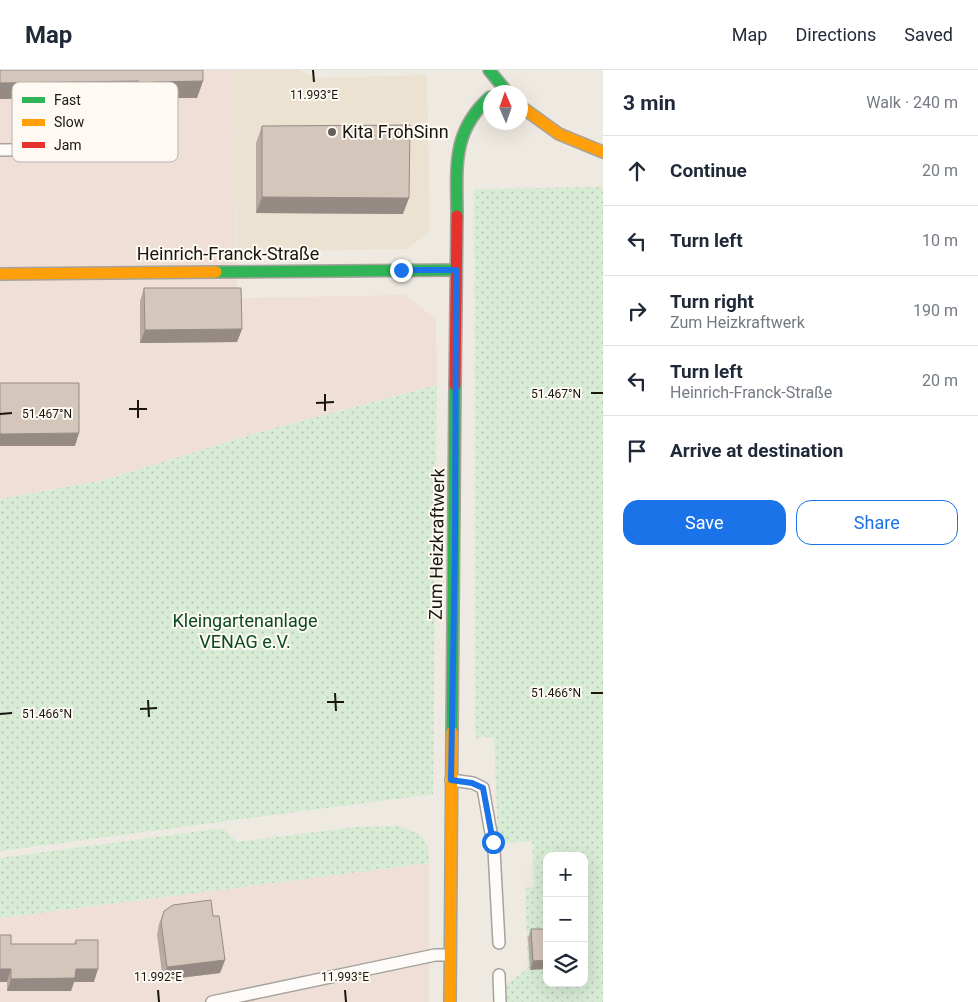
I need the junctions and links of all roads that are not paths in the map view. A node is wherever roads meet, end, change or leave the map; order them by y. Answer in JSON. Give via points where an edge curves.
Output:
{"nodes":[{"id":1,"x":489,"y":70,"type":"edge"},
{"id":2,"x":501,"y":85,"type":"edge"},
{"id":3,"x":483,"y":104,"type":"edge"},
{"id":4,"x":528,"y":112,"type":"edge"},
{"id":5,"x":603,"y":152,"type":"edge"},
{"id":6,"x":456,"y":270,"type":"junction"},
{"id":7,"x":0,"y":274,"type":"edge"},
{"id":8,"x":451,"y":780,"type":"junction"},
{"id":9,"x":499,"y":943,"type":"dead end"},
{"id":10,"x":450,"y":955,"type":"junction"},
{"id":11,"x":499,"y":975,"type":"dead end"},
{"id":12,"x":212,"y":1002,"type":"edge"},
{"id":13,"x":450,"y":1002,"type":"edge"},
{"id":14,"x":500,"y":1002,"type":"edge"}],
"edges":[{"from":1,"to":2,"type":"street"},
{"from":3,"to":6,"type":"street","name":"Zum Heizkraftwerk","via":[[468,119],[460,138]]},
{"from":4,"to":5,"type":"street","via":[[556,132]]},
{"from":6,"to":7,"type":"street","name":"Heinrich-Franck-Straße"},
{"from":6,"to":8,"type":"street","name":"Zum Heizkraftwerk"},
{"from":8,"to":9,"type":"lane","via":[[483,788],[494,850]]},
{"from":8,"to":10,"type":"street","name":"Zum Heizkraftwerk"},
{"from":10,"to":12,"type":"lane","via":[[436,955]]},
{"from":10,"to":13,"type":"street","name":"Zum Heizkraftwerk"},
{"from":11,"to":14,"type":"lane"}]}
